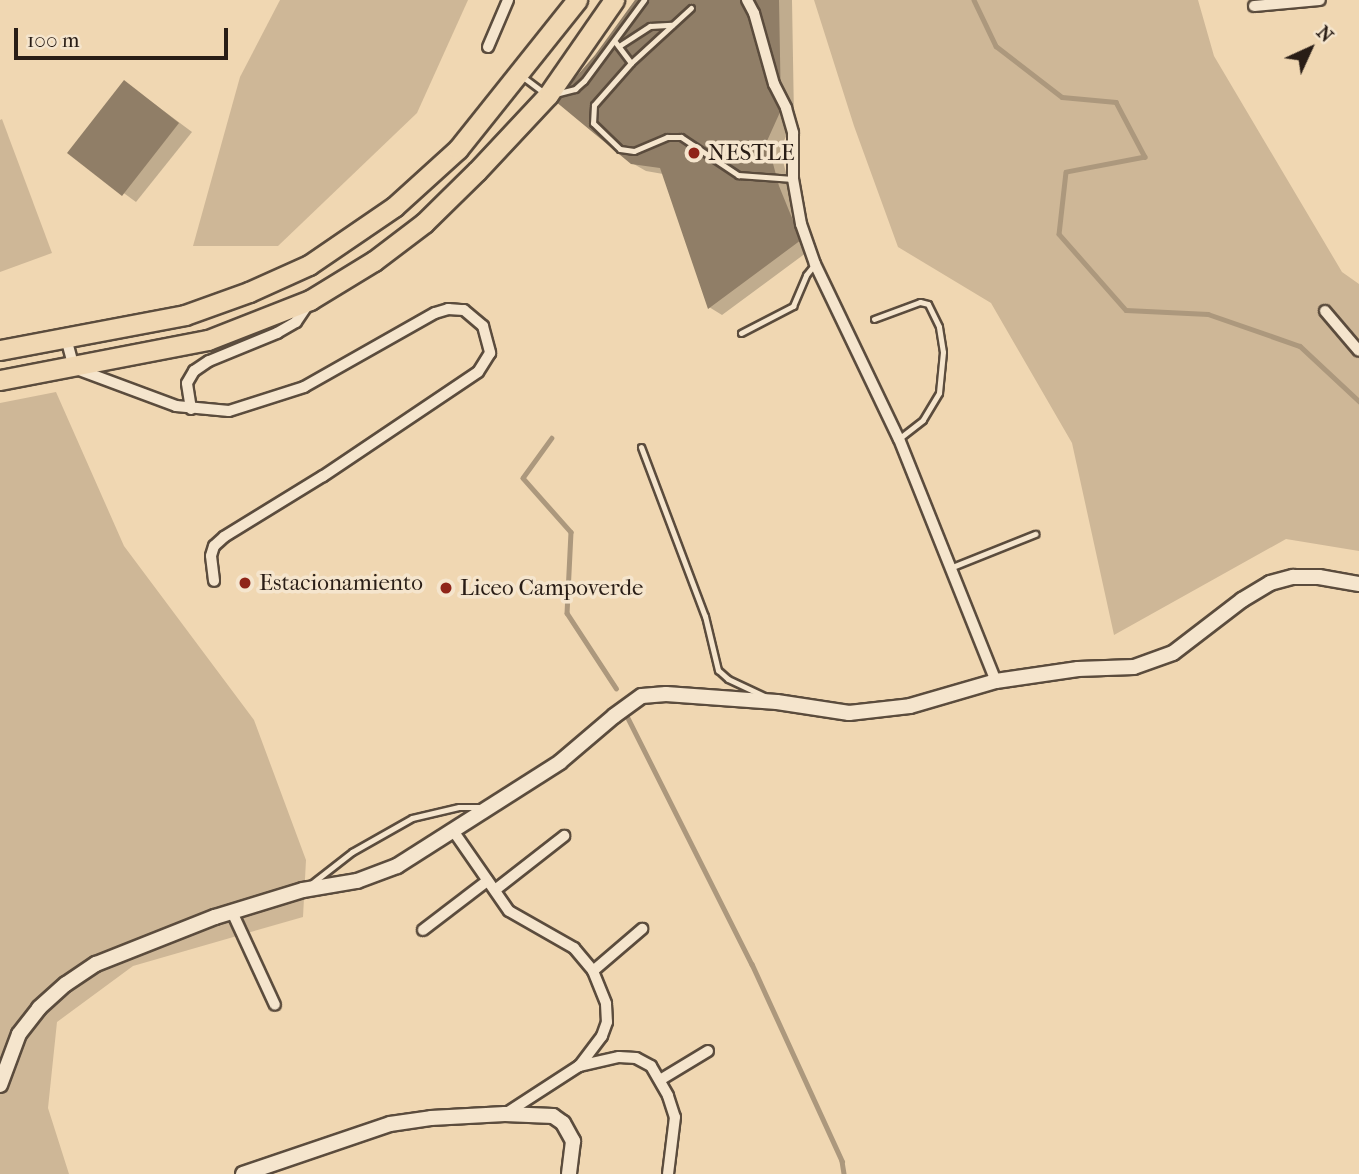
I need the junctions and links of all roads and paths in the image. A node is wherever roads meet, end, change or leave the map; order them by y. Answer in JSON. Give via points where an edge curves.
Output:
{"nodes":[{"id":1,"x":508,"y":0,"type":"edge"},
{"id":2,"x":577,"y":0,"type":"edge"},
{"id":3,"x":614,"y":0,"type":"edge"},
{"id":4,"x":644,"y":0,"type":"edge"},
{"id":5,"x":747,"y":0,"type":"edge"},
{"id":6,"x":1320,"y":0,"type":"edge"},
{"id":7,"x":1254,"y":6,"type":"dead end"},
{"id":8,"x":691,"y":8,"type":"dead end"},
{"id":9,"x":672,"y":25,"type":"junction"},
{"id":10,"x":616,"y":43,"type":"junction"},
{"id":11,"x":488,"y":47,"type":"dead end"},
{"id":12,"x":631,"y":63,"type":"junction"},
{"id":13,"x":519,"y":74,"type":"junction"},
{"id":14,"x":548,"y":95,"type":"junction"},
{"id":15,"x":793,"y":179,"type":"junction"},
{"id":16,"x":815,"y":264,"type":"junction"},
{"id":17,"x":310,"y":300,"type":"junction"},
{"id":18,"x":1325,"y":311,"type":"dead end"},
{"id":19,"x":874,"y":320,"type":"dead end"},
{"id":20,"x":741,"y":333,"type":"dead end"},
{"id":21,"x":66,"y":338,"type":"junction"},
{"id":22,"x":0,"y":350,"type":"edge"},
{"id":23,"x":1359,"y":351,"type":"edge"},
{"id":24,"x":74,"y":368,"type":"junction"},
{"id":25,"x":0,"y":380,"type":"edge"},
{"id":26,"x":191,"y":409,"type":"junction"},
{"id":27,"x":899,"y":439,"type":"junction"},
{"id":28,"x":641,"y":447,"type":"dead end"},
{"id":29,"x":1035,"y":534,"type":"dead end"},
{"id":30,"x":950,"y":568,"type":"junction"},
{"id":31,"x":214,"y":582,"type":"dead end"},
{"id":32,"x":1359,"y":584,"type":"edge"},
{"id":33,"x":996,"y":681,"type":"junction"},
{"id":34,"x":777,"y":702,"type":"junction"},
{"id":35,"x":493,"y":807,"type":"junction"},
{"id":36,"x":454,"y":832,"type":"junction"},
{"id":37,"x":564,"y":836,"type":"dead end"},
{"id":38,"x":487,"y":881,"type":"junction"},
{"id":39,"x":303,"y":890,"type":"junction"},
{"id":40,"x":495,"y":890,"type":"junction"},
{"id":41,"x":232,"y":912,"type":"junction"},
{"id":42,"x":642,"y":929,"type":"dead end"},
{"id":43,"x":423,"y":930,"type":"dead end"},
{"id":44,"x":593,"y":971,"type":"junction"},
{"id":45,"x":275,"y":1005,"type":"dead end"},
{"id":46,"x":708,"y":1051,"type":"dead end"},
{"id":47,"x":579,"y":1066,"type":"junction"},
{"id":48,"x":660,"y":1080,"type":"junction"},
{"id":49,"x":0,"y":1085,"type":"edge"},
{"id":50,"x":505,"y":1114,"type":"junction"},
{"id":51,"x":243,"y":1174,"type":"edge"},
{"id":52,"x":569,"y":1174,"type":"edge"},
{"id":53,"x":668,"y":1174,"type":"edge"}],
"edges":[{"from":1,"to":11,"type":"street"},
{"from":2,"to":13,"type":"highway"},
{"from":3,"to":14,"type":"highway"},
{"from":4,"to":10,"type":"lane"},
{"from":5,"to":15,"type":"street","via":[[793,134]]},
{"from":6,"to":7,"type":"street"},
{"from":8,"to":9,"type":"lane"},
{"from":9,"to":10,"type":"lane","via":[[650,26]]},
{"from":9,"to":12,"type":"lane"},
{"from":10,"to":12,"type":"lane"},
{"from":10,"to":14,"type":"lane","via":[[575,89]]},
{"from":12,"to":15,"type":"lane","via":[[594,105],[593,123],[620,149],[634,151],[667,137],[681,137],[738,174]]},
{"from":13,"to":14,"type":"lane"},
{"from":13,"to":21,"type":"highway","via":[[458,149],[394,207],[309,265],[185,315]]},
{"from":14,"to":17,"type":"highway","via":[[424,223],[374,261]]},
{"from":15,"to":16,"type":"street","via":[[801,224]]},
{"from":16,"to":20,"type":"lane","via":[[793,306]]},
{"from":16,"to":27,"type":"street"},
{"from":17,"to":24,"type":"highway","via":[[208,340]]},
{"from":17,"to":26,"type":"street","via":[[296,322],[277,334],[194,371],[187,383]]},
{"from":18,"to":23,"type":"street"},
{"from":19,"to":27,"type":"lane","via":[[920,302],[928,304],[939,327],[943,352],[939,393],[923,420]]},
{"from":21,"to":22,"type":"highway"},
{"from":21,"to":24,"type":"street"},
{"from":24,"to":25,"type":"highway"},
{"from":24,"to":26,"type":"street"},
{"from":26,"to":31,"type":"street","via":[[229,411],[304,387],[448,309],[464,310],[483,326],[490,353],[478,372],[443,397],[224,537],[211,556]]},
{"from":27,"to":30,"type":"street"},
{"from":28,"to":34,"type":"lane","via":[[705,615],[718,670],[727,679]]},
{"from":29,"to":30,"type":"lane"},
{"from":30,"to":33,"type":"street"},
{"from":32,"to":33,"type":"street","via":[[1319,577],[1270,583],[1173,653],[1134,667],[1079,669]]},
{"from":33,"to":34,"type":"street","via":[[909,706],[849,713]]},
{"from":34,"to":35,"type":"street","via":[[642,696],[560,762]]},
{"from":35,"to":36,"type":"street"},
{"from":35,"to":39,"type":"lane","via":[[459,807],[412,818],[352,852]]},
{"from":36,"to":38,"type":"street"},
{"from":36,"to":39,"type":"street","via":[[397,866],[357,881]]},
{"from":37,"to":40,"type":"street"},
{"from":38,"to":40,"type":"street"},
{"from":38,"to":43,"type":"street"},
{"from":39,"to":41,"type":"street"},
{"from":40,"to":44,"type":"street","via":[[509,911],[574,948]]},
{"from":41,"to":45,"type":"street"},
{"from":41,"to":49,"type":"street","via":[[96,964],[66,984],[19,1034]]},
{"from":42,"to":44,"type":"street"},
{"from":44,"to":47,"type":"street","via":[[606,1004],[607,1022],[603,1036]]},
{"from":46,"to":48,"type":"street"},
{"from":47,"to":48,"type":"street","via":[[636,1058],[651,1066]]},
{"from":47,"to":50,"type":"street"},
{"from":48,"to":53,"type":"street","via":[[675,1117]]},
{"from":50,"to":51,"type":"street","via":[[390,1124]]},
{"from":50,"to":52,"type":"street","via":[[553,1116],[563,1123],[573,1141]]}]}
